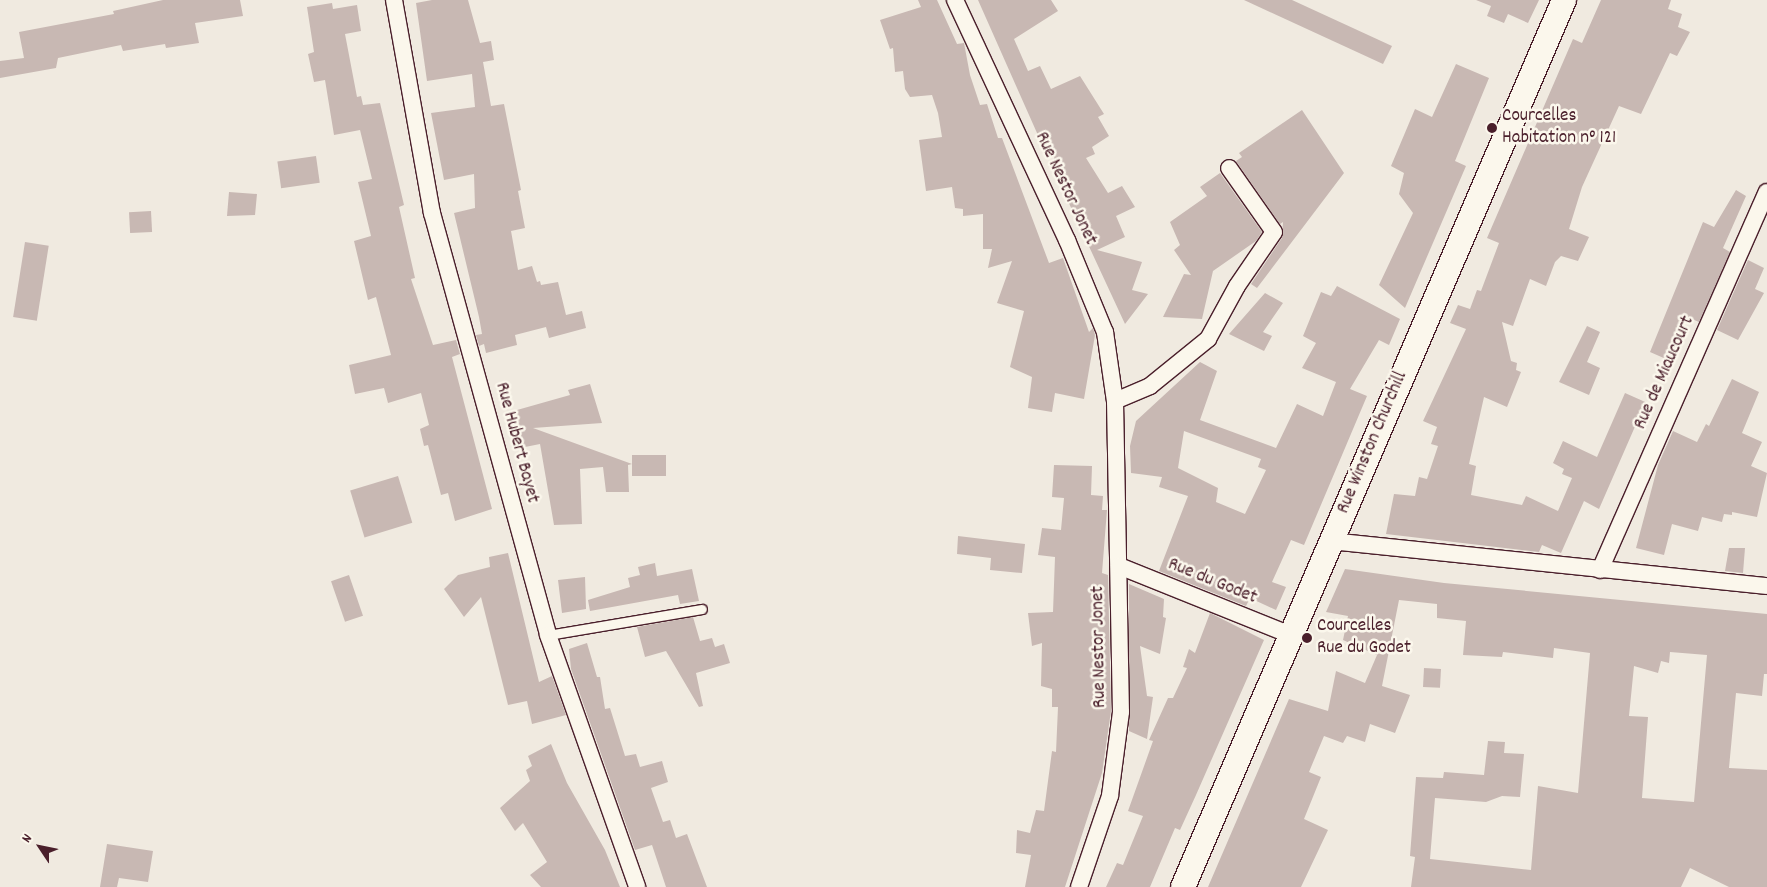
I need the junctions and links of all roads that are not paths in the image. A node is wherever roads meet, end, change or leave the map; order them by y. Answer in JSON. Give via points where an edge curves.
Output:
{"nodes":[{"id":1,"x":394,"y":0,"type":"edge"},
{"id":2,"x":955,"y":0,"type":"edge"},
{"id":3,"x":1564,"y":0,"type":"edge"},
{"id":4,"x":1228,"y":168,"type":"dead end"},
{"id":5,"x":1767,"y":192,"type":"edge"},
{"id":6,"x":1115,"y":401,"type":"junction"},
{"id":7,"x":1331,"y":541,"type":"junction"},
{"id":8,"x":1119,"y":566,"type":"junction"},
{"id":9,"x":1600,"y":570,"type":"junction"},
{"id":10,"x":1767,"y":586,"type":"edge"},
{"id":11,"x":702,"y":609,"type":"dead end"},
{"id":12,"x":1291,"y":635,"type":"junction"},
{"id":13,"x":548,"y":636,"type":"junction"},
{"id":14,"x":637,"y":887,"type":"edge"},
{"id":15,"x":1079,"y":887,"type":"edge"},
{"id":16,"x":1183,"y":887,"type":"edge"}],
"edges":[{"from":1,"to":13,"type":"street","name":"Rue Hubert Bayet","via":[[432,213]]},
{"from":2,"to":6,"type":"street","name":"Rue Nestor Jonet","via":[[1067,240],[1104,332]]},
{"from":3,"to":7,"type":"main road","name":"Rue Winston Churchill"},
{"from":4,"to":6,"type":"street","via":[[1274,232],[1237,286],[1208,339],[1150,386]]},
{"from":5,"to":9,"type":"street","name":"Rue de Miaucourt"},
{"from":6,"to":8,"type":"street","name":"Rue Nestor Jonet"},
{"from":7,"to":9,"type":"street"},
{"from":7,"to":12,"type":"main road","name":"Rue Winston Churchill"},
{"from":8,"to":12,"type":"street","name":"Rue du Godet"},
{"from":8,"to":15,"type":"street","name":"Rue Nestor Jonet","via":[[1121,712],[1110,796]]},
{"from":9,"to":10,"type":"street"},
{"from":11,"to":13,"type":"lane"},
{"from":12,"to":16,"type":"main road","name":"Rue Winston Churchill"},
{"from":13,"to":14,"type":"street","name":"Rue Hubert Bayet"}]}
